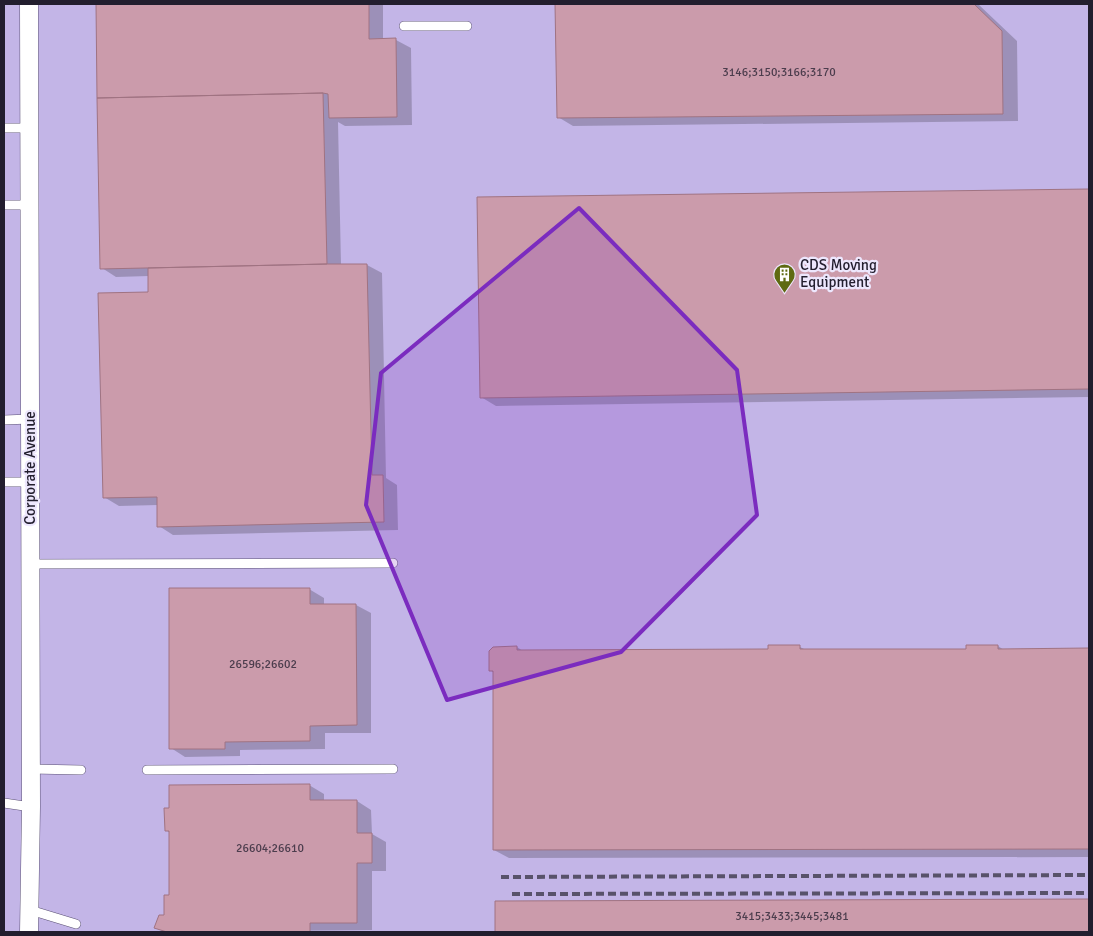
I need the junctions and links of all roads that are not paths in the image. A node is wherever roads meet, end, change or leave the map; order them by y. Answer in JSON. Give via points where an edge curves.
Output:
{"nodes":[{"id":1,"x":29,"y":4,"type":"edge"},
{"id":2,"x":404,"y":26,"type":"dead end"},
{"id":3,"x":467,"y":26,"type":"dead end"},
{"id":4,"x":4,"y":128,"type":"edge"},
{"id":5,"x":29,"y":128,"type":"junction"},
{"id":6,"x":4,"y":205,"type":"edge"},
{"id":7,"x":29,"y":205,"type":"junction"},
{"id":8,"x":30,"y":419,"type":"junction"},
{"id":9,"x":4,"y":420,"type":"edge"},
{"id":10,"x":4,"y":482,"type":"edge"},
{"id":11,"x":30,"y":482,"type":"junction"},
{"id":12,"x":392,"y":563,"type":"dead end"},
{"id":13,"x":30,"y":564,"type":"junction"},
{"id":14,"x":31,"y":769,"type":"junction"},
{"id":15,"x":393,"y":769,"type":"dead end"},
{"id":16,"x":81,"y":770,"type":"dead end"},
{"id":17,"x":147,"y":770,"type":"dead end"},
{"id":18,"x":4,"y":803,"type":"edge"},
{"id":19,"x":31,"y":806,"type":"junction"},
{"id":20,"x":30,"y":910,"type":"junction"},
{"id":21,"x":76,"y":924,"type":"dead end"},
{"id":22,"x":29,"y":932,"type":"edge"}],
"edges":[{"from":1,"to":5,"type":"street","name":"Corporate Avenue"},
{"from":2,"to":3,"type":"lane"},
{"from":4,"to":5,"type":"lane"},
{"from":5,"to":7,"type":"street","name":"Corporate Avenue"},
{"from":6,"to":7,"type":"lane"},
{"from":7,"to":8,"type":"street","name":"Corporate Avenue"},
{"from":8,"to":9,"type":"lane"},
{"from":8,"to":11,"type":"street","name":"Corporate Avenue"},
{"from":10,"to":11,"type":"lane"},
{"from":11,"to":13,"type":"street","name":"Corporate Avenue"},
{"from":12,"to":13,"type":"lane"},
{"from":13,"to":14,"type":"street","name":"Corporate Avenue"},
{"from":14,"to":16,"type":"lane"},
{"from":14,"to":19,"type":"street","name":"Corporate Avenue"},
{"from":15,"to":17,"type":"lane"},
{"from":18,"to":19,"type":"lane"},
{"from":19,"to":20,"type":"street","name":"Corporate Avenue"},
{"from":20,"to":21,"type":"lane"},
{"from":20,"to":22,"type":"street","name":"Corporate Avenue"}]}
